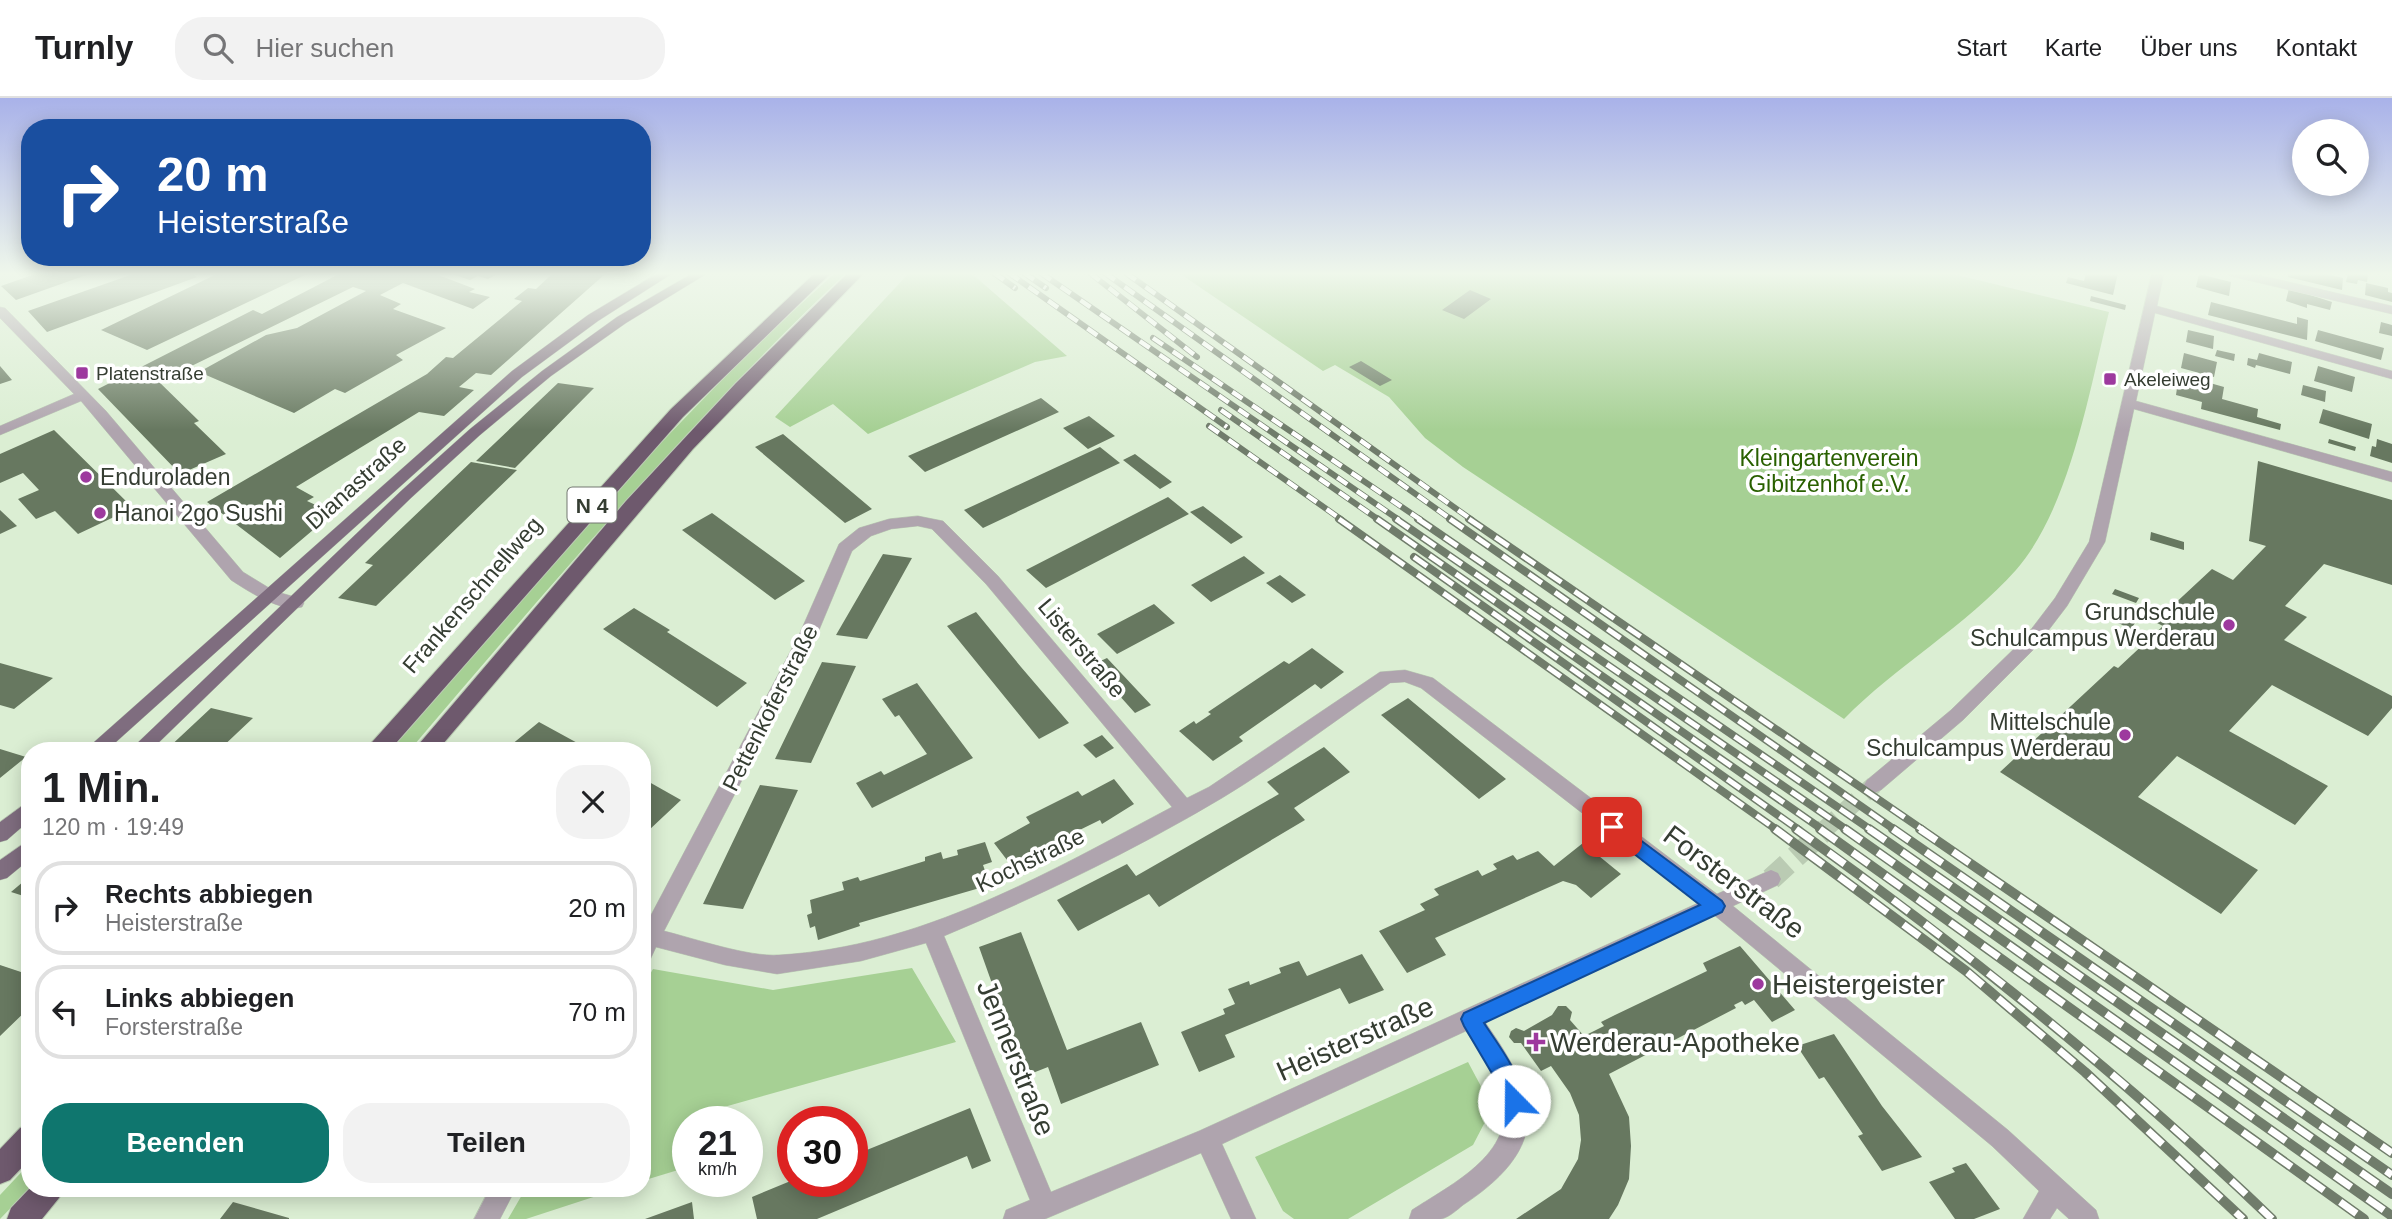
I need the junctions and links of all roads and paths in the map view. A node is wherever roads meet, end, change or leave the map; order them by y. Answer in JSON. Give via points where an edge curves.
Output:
{"nodes":[{"id":1,"x":14,"y":325,"type":"edge"},
{"id":2,"x":583,"y":325,"type":"edge"},
{"id":3,"x":613,"y":325,"type":"edge"},
{"id":4,"x":767,"y":325,"type":"edge"},
{"id":5,"x":802,"y":325,"type":"edge"},
{"id":6,"x":2147,"y":325,"type":"edge"},
{"id":7,"x":2213,"y":325,"type":"edge"},
{"id":8,"x":2392,"y":375,"type":"edge"},
{"id":9,"x":81,"y":396,"type":"junction"},
{"id":10,"x":2128,"y":403,"type":"junction"},
{"id":11,"x":0,"y":431,"type":"edge"},
{"id":12,"x":2392,"y":477,"type":"edge"},
{"id":13,"x":937,"y":525,"type":"joint"},
{"id":14,"x":268,"y":595,"type":"junction"},
{"id":15,"x":296,"y":603,"type":"junction"},
{"id":16,"x":1391,"y":676,"type":"joint"},
{"id":17,"x":103,"y":742,"type":"edge"},
{"id":18,"x":148,"y":742,"type":"edge"},
{"id":19,"x":383,"y":742,"type":"edge"},
{"id":20,"x":432,"y":742,"type":"edge"},
{"id":21,"x":1874,"y":785,"type":"tunnel mouth"},
{"id":22,"x":1185,"y":808,"type":"junction"},
{"id":23,"x":21,"y":816,"type":"edge"},
{"id":24,"x":0,"y":834,"type":"edge"},
{"id":25,"x":21,"y":854,"type":"edge"},
{"id":26,"x":0,"y":872,"type":"edge"},
{"id":27,"x":1771,"y":878,"type":"tunnel mouth"},
{"id":28,"x":1715,"y":906,"type":"junction"},
{"id":29,"x":932,"y":932,"type":"junction"},
{"id":30,"x":651,"y":937,"type":"edge"},
{"id":31,"x":651,"y":946,"type":"edge"},
{"id":32,"x":1471,"y":1019,"type":"junction"},
{"id":33,"x":1207,"y":1139,"type":"junction"},
{"id":34,"x":21,"y":1148,"type":"edge"},
{"id":35,"x":0,"y":1170,"type":"edge"},
{"id":36,"x":2055,"y":1189,"type":"junction"},
{"id":37,"x":41,"y":1197,"type":"edge"},
{"id":38,"x":499,"y":1197,"type":"edge"},
{"id":39,"x":1045,"y":1206,"type":"junction"},
{"id":40,"x":22,"y":1219,"type":"edge"},
{"id":41,"x":486,"y":1219,"type":"edge"},
{"id":42,"x":1015,"y":1219,"type":"edge"},
{"id":43,"x":1244,"y":1219,"type":"edge"},
{"id":44,"x":1421,"y":1219,"type":"edge"},
{"id":45,"x":2035,"y":1219,"type":"edge"},
{"id":46,"x":2087,"y":1219,"type":"edge"}],
"edges":[{"from":1,"to":9,"type":"street"},
{"from":2,"to":14,"type":"main road","name":"Dianastraße","via":[[517,374]]},
{"from":3,"to":15,"type":"main road","name":"Dianastraße","via":[[524,389]]},
{"from":4,"to":19,"type":"highway","name":"Frankenschnellweg","number":"N 4","via":[[652,440]]},
{"from":5,"to":20,"type":"highway","number":"N 4","via":[[674,459]]},
{"from":6,"to":10,"type":"street"},
{"from":7,"to":8,"type":"street"},
{"from":9,"to":11,"type":"street"},
{"from":9,"to":14,"type":"street","via":[[237,576]]},
{"from":10,"to":12,"type":"street"},
{"from":10,"to":21,"type":"street","via":[[2102,528],[2061,602],[2029,644]]},
{"from":13,"to":22,"type":"street","name":"Listerstraße","via":[[992,580]]},
{"from":13,"to":30,"type":"street","name":"Pettenkoferstraße","via":[[918,521],[890,524],[864,532],[845,548],[808,635]]},
{"from":14,"to":15,"type":"street"},
{"from":14,"to":17,"type":"main road","name":"Dianastraße"},
{"from":15,"to":18,"type":"main road","name":"Dianastraße"},
{"from":16,"to":22,"type":"street","name":"Kochstraße"},
{"from":16,"to":28,"type":"street","name":"Forsterstraße","via":[[1427,683]]},
{"from":22,"to":29,"type":"street","name":"Kochstraße","via":[[1042,885]]},
{"from":23,"to":24,"type":"main road"},
{"from":25,"to":26,"type":"main road"},
{"from":27,"to":28,"type":"street","name":"Heisterstraße"},
{"from":28,"to":32,"type":"street","name":"Heisterstraße"},
{"from":28,"to":36,"type":"street","name":"Forsterstraße","via":[[1779,954]]},
{"from":29,"to":31,"type":"street","name":"Kochstraße","via":[[861,952],[777,965]]},
{"from":29,"to":39,"type":"street","name":"Jennerstraße"},
{"from":32,"to":33,"type":"street","name":"Heisterstraße"},
{"from":32,"to":44,"type":"street","via":[[1510,1084],[1517,1118],[1511,1146],[1495,1167]]},
{"from":33,"to":39,"type":"street","name":"Heisterstraße"},
{"from":33,"to":43,"type":"street"},
{"from":34,"to":35,"type":"highway"},
{"from":36,"to":45,"type":"street"},
{"from":36,"to":46,"type":"street","name":"Forsterstraße"},
{"from":37,"to":40,"type":"highway"},
{"from":38,"to":41,"type":"street"},
{"from":39,"to":42,"type":"street","name":"Heisterstraße"}]}
